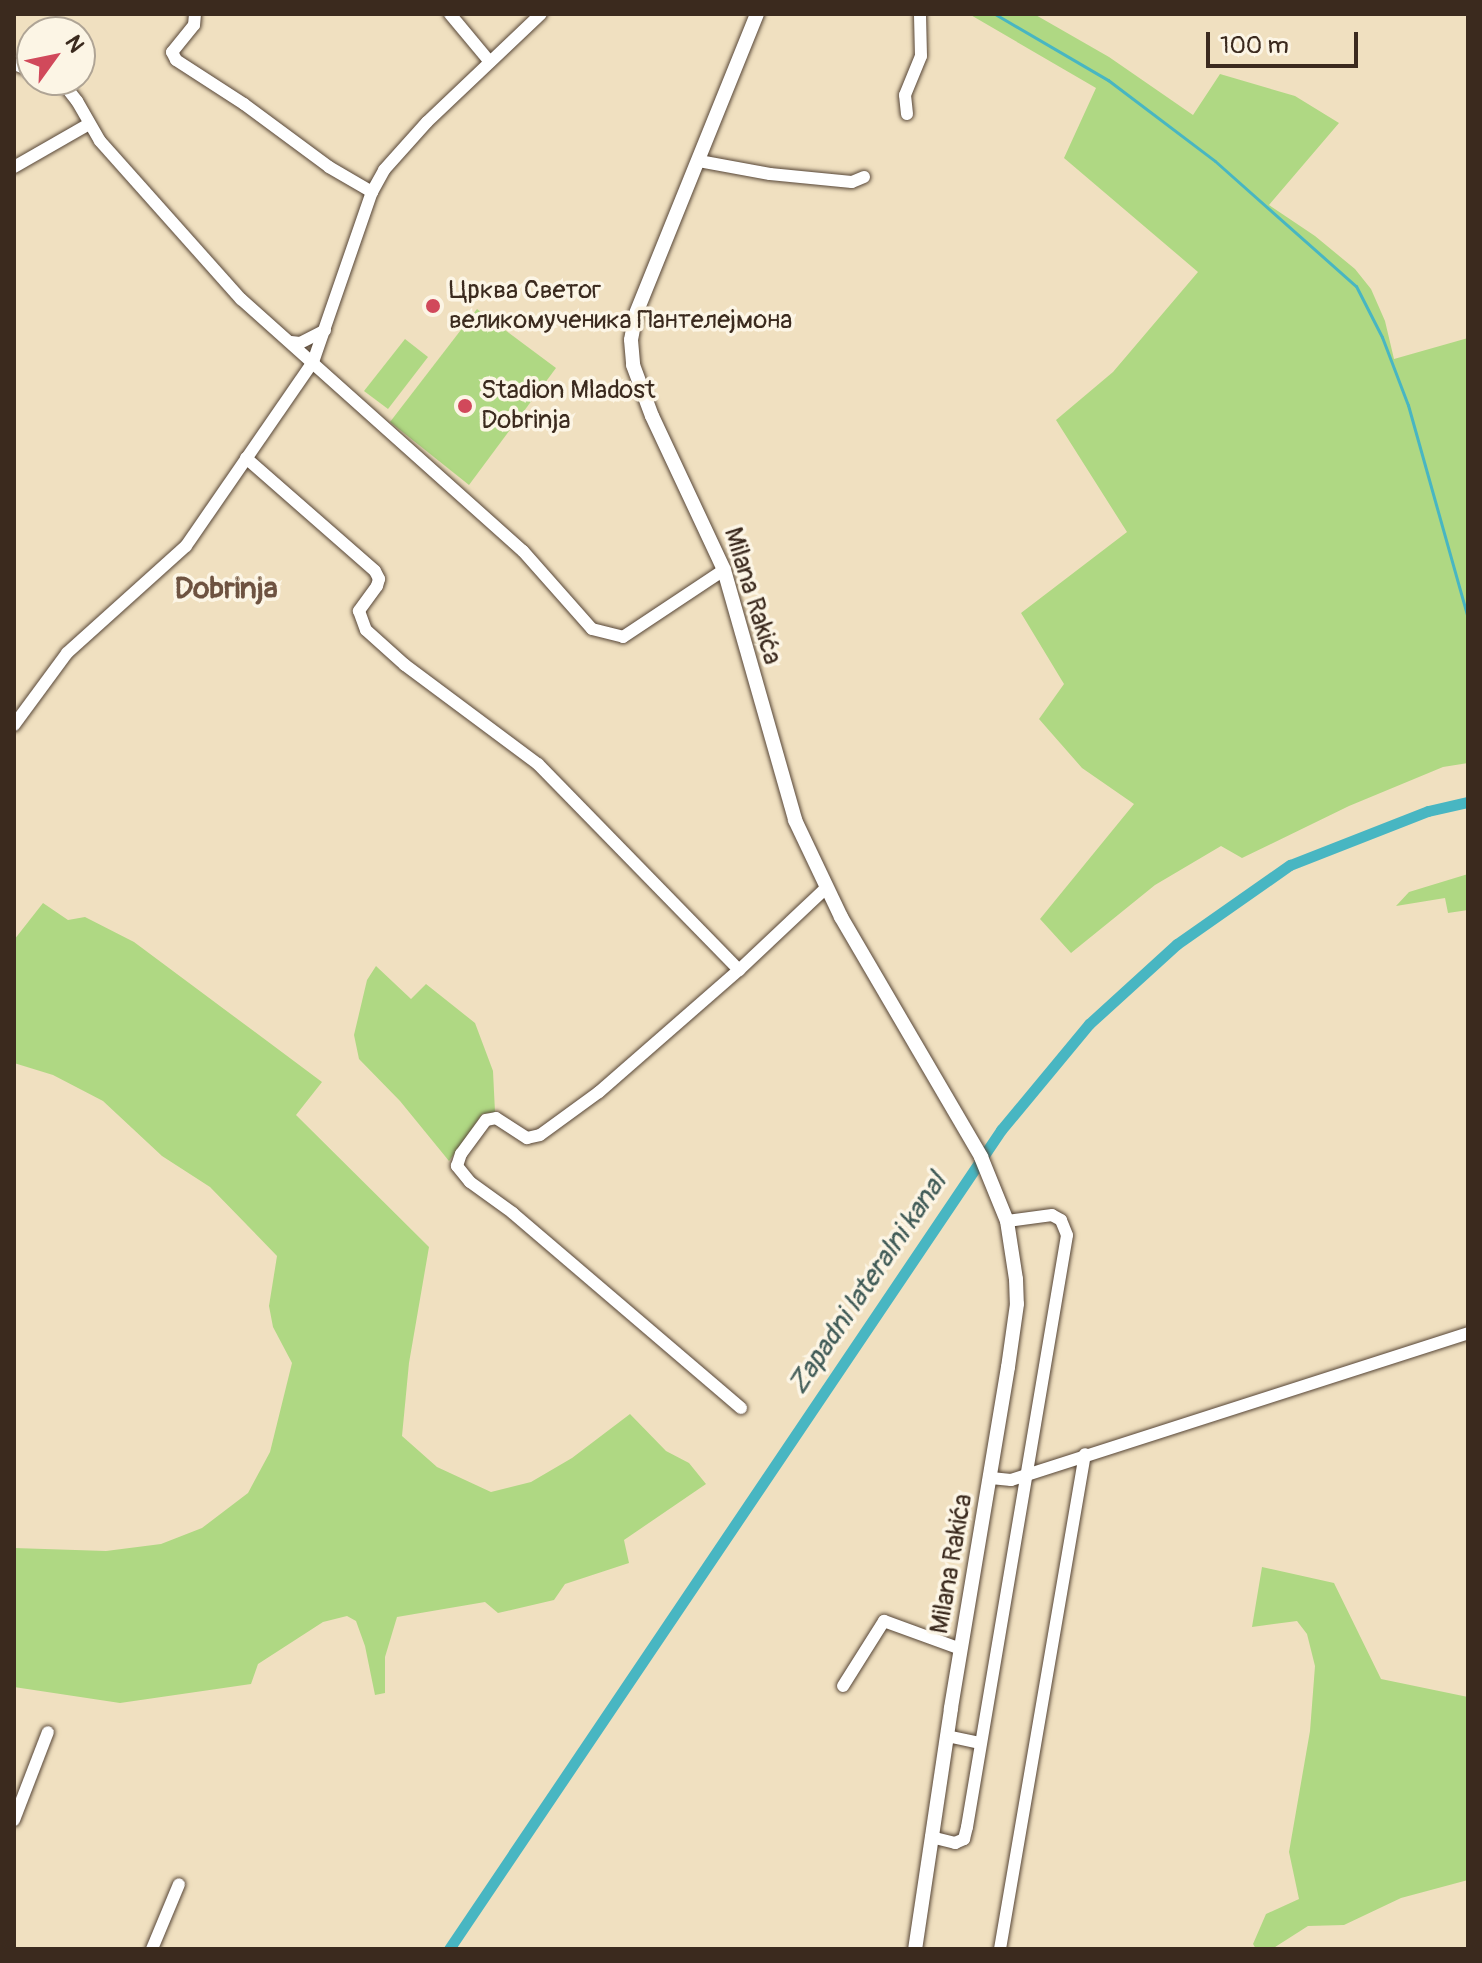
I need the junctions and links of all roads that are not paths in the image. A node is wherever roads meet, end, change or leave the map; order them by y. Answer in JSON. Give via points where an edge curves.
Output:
{"nodes":[{"id":1,"x":195,"y":14,"type":"edge"},
{"id":2,"x":450,"y":14,"type":"edge"},
{"id":3,"x":541,"y":14,"type":"edge"},
{"id":4,"x":757,"y":14,"type":"edge"},
{"id":5,"x":920,"y":14,"type":"edge"},
{"id":6,"x":490,"y":62,"type":"junction"},
{"id":7,"x":72,"y":96,"type":"edge"},
{"id":8,"x":907,"y":114,"type":"dead end"},
{"id":9,"x":89,"y":124,"type":"junction"},
{"id":10,"x":699,"y":161,"type":"junction"},
{"id":11,"x":14,"y":167,"type":"edge"},
{"id":12,"x":864,"y":177,"type":"dead end"},
{"id":13,"x":372,"y":192,"type":"junction"},
{"id":14,"x":327,"y":328,"type":"junction"},
{"id":15,"x":291,"y":342,"type":"junction"},
{"id":16,"x":313,"y":362,"type":"junction"},
{"id":17,"x":246,"y":458,"type":"junction"},
{"id":18,"x":724,"y":570,"type":"junction"},
{"id":19,"x":14,"y":725,"type":"edge"},
{"id":20,"x":827,"y":887,"type":"junction"},
{"id":21,"x":739,"y":970,"type":"junction"},
{"id":22,"x":1007,"y":1221,"type":"junction"},
{"id":23,"x":1468,"y":1333,"type":"edge"},
{"id":24,"x":741,"y":1408,"type":"dead end"},
{"id":25,"x":1085,"y":1454,"type":"junction"},
{"id":26,"x":1027,"y":1473,"type":"junction"},
{"id":27,"x":991,"y":1478,"type":"junction"},
{"id":28,"x":961,"y":1649,"type":"junction"},
{"id":29,"x":843,"y":1686,"type":"dead end"},
{"id":30,"x":48,"y":1732,"type":"dead end"},
{"id":31,"x":947,"y":1736,"type":"junction"},
{"id":32,"x":979,"y":1743,"type":"junction"},
{"id":33,"x":14,"y":1820,"type":"edge"},
{"id":34,"x":931,"y":1837,"type":"junction"},
{"id":35,"x":179,"y":1884,"type":"dead end"},
{"id":36,"x":152,"y":1949,"type":"edge"},
{"id":37,"x":915,"y":1949,"type":"edge"},
{"id":38,"x":1000,"y":1949,"type":"edge"}],
"edges":[{"from":1,"to":13,"type":"street","via":[[194,25],[172,52],[176,60]]},
{"from":2,"to":6,"type":"street"},
{"from":3,"to":6,"type":"street"},
{"from":4,"to":10,"type":"main road","name":"Milana Rakića"},
{"from":5,"to":8,"type":"street","via":[[921,56],[905,95]]},
{"from":6,"to":13,"type":"street","via":[[400,152]]},
{"from":7,"to":9,"type":"street"},
{"from":9,"to":11,"type":"street"},
{"from":9,"to":15,"type":"street","via":[[241,299]]},
{"from":10,"to":12,"type":"street","via":[[852,182]]},
{"from":10,"to":18,"type":"main road","name":"Milana Rakića","via":[[636,314],[632,353],[641,391]]},
{"from":13,"to":14,"type":"street"},
{"from":14,"to":15,"type":"street","via":[[300,343]]},
{"from":14,"to":16,"type":"street"},
{"from":15,"to":16,"type":"street"},
{"from":16,"to":17,"type":"street"},
{"from":16,"to":18,"type":"street","via":[[523,551],[592,629],[623,637]]},
{"from":17,"to":19,"type":"street","via":[[186,546],[67,653]]},
{"from":17,"to":21,"type":"street","via":[[375,571],[377,586],[359,611],[366,630],[538,764]]},
{"from":18,"to":20,"type":"main road","name":"Milana Rakića","via":[[784,787]]},
{"from":20,"to":21,"type":"street"},
{"from":20,"to":22,"type":"main road","name":"Milana Rakića","via":[[968,1133]]},
{"from":21,"to":24,"type":"street","via":[[599,1092],[540,1135],[527,1138],[496,1118],[486,1120],[457,1166]]},
{"from":22,"to":26,"type":"street","via":[[1052,1215],[1061,1220],[1067,1235]]},
{"from":22,"to":27,"type":"main road","name":"Milana Rakića","via":[[1017,1304]]},
{"from":23,"to":25,"type":"street"},
{"from":25,"to":26,"type":"street"},
{"from":25,"to":38,"type":"street"},
{"from":26,"to":27,"type":"street","via":[[1011,1480]]},
{"from":26,"to":32,"type":"street"},
{"from":27,"to":28,"type":"main road","name":"Milana Rakića"},
{"from":28,"to":29,"type":"street","via":[[884,1621]]},
{"from":28,"to":31,"type":"main road","name":"Milana Rakića"},
{"from":30,"to":33,"type":"street"},
{"from":31,"to":32,"type":"street"},
{"from":31,"to":34,"type":"main road","name":"Milana Rakića"},
{"from":32,"to":34,"type":"street","via":[[964,1839],[955,1843]]},
{"from":34,"to":37,"type":"main road","name":"Milana Rakića"},
{"from":35,"to":36,"type":"street"}]}
